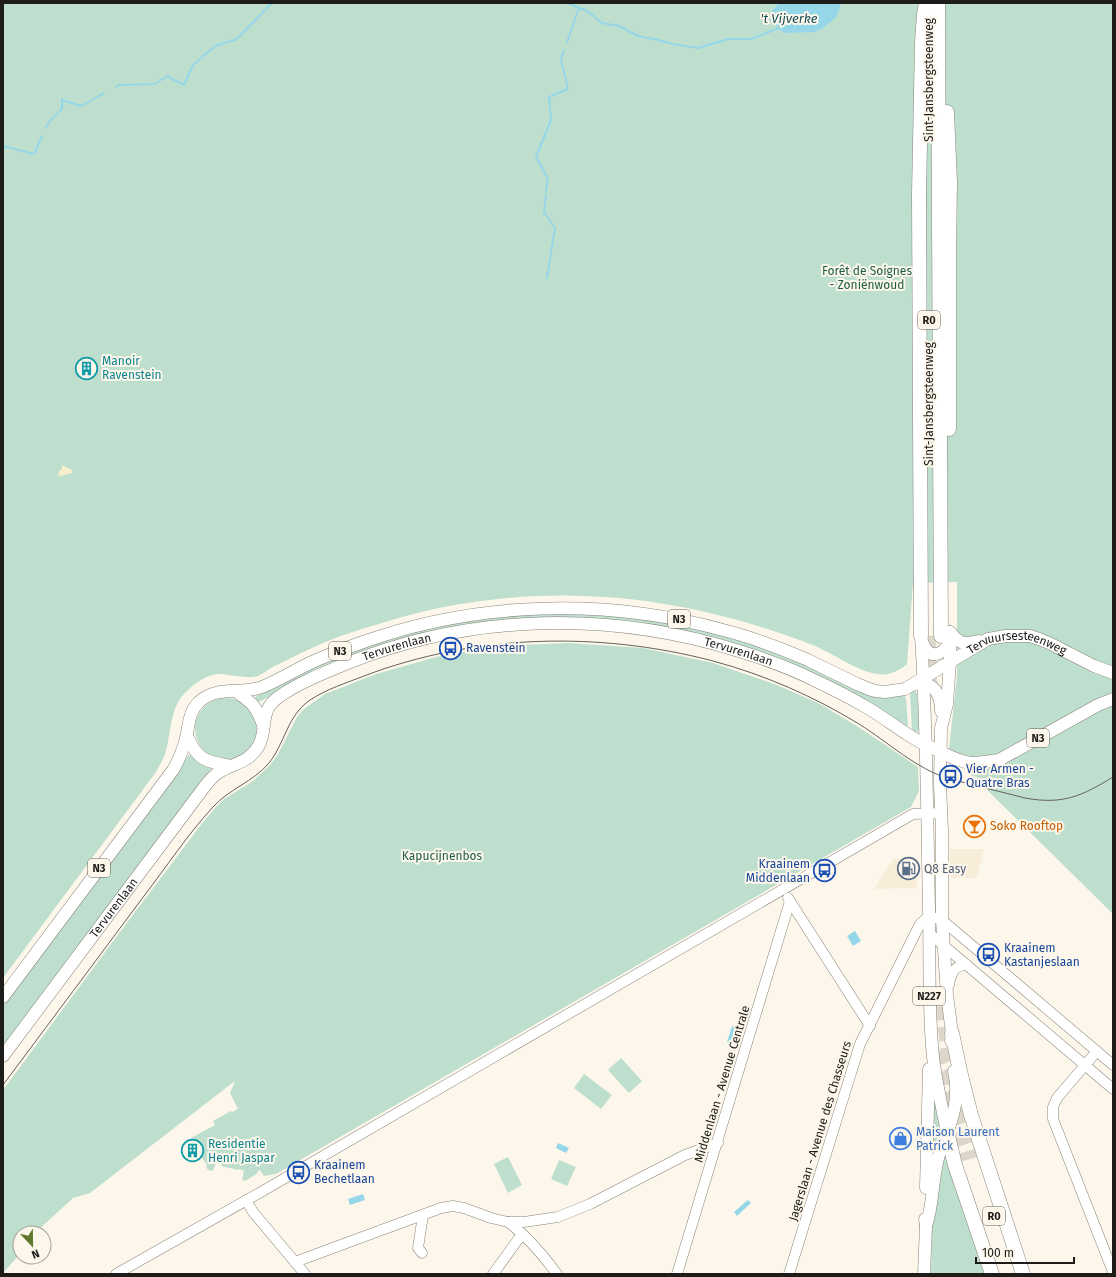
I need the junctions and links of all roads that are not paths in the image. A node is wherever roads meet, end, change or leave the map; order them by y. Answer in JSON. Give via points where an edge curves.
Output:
{"nodes":[{"id":1,"x":926,"y":3,"type":"edge"},
{"id":2,"x":929,"y":3,"type":"edge"},
{"id":3,"x":939,"y":3,"type":"edge"},
{"id":4,"x":938,"y":637,"type":"junction"},
{"id":5,"x":988,"y":639,"type":"junction"},
{"id":6,"x":950,"y":662,"type":"junction"},
{"id":7,"x":1113,"y":673,"type":"edge"},
{"id":8,"x":920,"y":682,"type":"junction"},
{"id":9,"x":235,"y":691,"type":"junction"},
{"id":10,"x":1112,"y":699,"type":"edge"},
{"id":11,"x":263,"y":725,"type":"junction"},
{"id":12,"x":941,"y":728,"type":"junction"},
{"id":13,"x":187,"y":736,"type":"junction"},
{"id":14,"x":925,"y":744,"type":"junction"},
{"id":15,"x":940,"y":751,"type":"junction"},
{"id":16,"x":962,"y":761,"type":"junction"},
{"id":17,"x":231,"y":766,"type":"junction"},
{"id":18,"x":940,"y":773,"type":"junction"},
{"id":19,"x":940,"y":813,"type":"junction"},
{"id":20,"x":927,"y":814,"type":"junction"},
{"id":21,"x":783,"y":889,"type":"junction"},
{"id":22,"x":790,"y":901,"type":"junction"},
{"id":23,"x":929,"y":916,"type":"junction"},
{"id":24,"x":942,"y":920,"type":"junction"},
{"id":25,"x":929,"y":932,"type":"junction"},
{"id":26,"x":943,"y":944,"type":"junction"},
{"id":27,"x":993,"y":964,"type":"junction"},
{"id":28,"x":967,"y":965,"type":"junction"},
{"id":29,"x":982,"y":977,"type":"junction"},
{"id":30,"x":947,"y":994,"type":"junction"},
{"id":31,"x":3,"y":996,"type":"edge"},
{"id":32,"x":870,"y":1026,"type":"junction"},
{"id":33,"x":952,"y":1033,"type":"junction"},
{"id":34,"x":1097,"y":1051,"type":"junction"},
{"id":35,"x":3,"y":1056,"type":"edge"},
{"id":36,"x":933,"y":1058,"type":"junction"},
{"id":37,"x":1113,"y":1065,"type":"edge"},
{"id":38,"x":1085,"y":1066,"type":"junction"},
{"id":39,"x":1113,"y":1089,"type":"edge"},
{"id":40,"x":947,"y":1132,"type":"junction"},
{"id":41,"x":718,"y":1143,"type":"junction"},
{"id":42,"x":946,"y":1151,"type":"junction"},
{"id":43,"x":246,"y":1200,"type":"junction"},
{"id":44,"x":422,"y":1215,"type":"junction"},
{"id":45,"x":508,"y":1222,"type":"junction"},
{"id":46,"x":926,"y":1226,"type":"junction"},
{"id":47,"x":522,"y":1234,"type":"junction"},
{"id":48,"x":422,"y":1253,"type":"dead end"},
{"id":49,"x":295,"y":1262,"type":"junction"},
{"id":50,"x":1113,"y":1272,"type":"edge"},
{"id":51,"x":116,"y":1274,"type":"edge"},
{"id":52,"x":305,"y":1274,"type":"edge"},
{"id":53,"x":493,"y":1274,"type":"edge"},
{"id":54,"x":557,"y":1274,"type":"edge"},
{"id":55,"x":677,"y":1274,"type":"edge"},
{"id":56,"x":789,"y":1274,"type":"edge"},
{"id":57,"x":924,"y":1274,"type":"edge"},
{"id":58,"x":992,"y":1274,"type":"edge"},
{"id":59,"x":1002,"y":1274,"type":"edge"},
{"id":60,"x":1014,"y":1274,"type":"edge"},
{"id":61,"x":1023,"y":1274,"type":"edge"}],
"edges":[{"from":1,"to":4,"type":"highway","via":[[922,42],[919,194]]},
{"from":2,"to":4,"type":"highway","name":"Sint-Jansbergsteenweg","number":"R0","via":[[928,228]]},
{"from":3,"to":4,"type":"highway","name":"Sint-Jansbergsteenweg","number":"R0"},
{"from":4,"to":5,"type":"main road","via":[[968,644]]},
{"from":4,"to":6,"type":"main road"},
{"from":4,"to":8,"type":"main road"},
{"from":5,"to":6,"type":"main road","name":"Tervuursesteenweg","number":"N3"},
{"from":5,"to":7,"type":"main road","name":"Tervuursesteenweg","number":"N3","via":[[1030,636],[1049,642]]},
{"from":6,"to":8,"type":"main road","name":"Tervuursesteenweg","number":"N3"},
{"from":6,"to":12,"type":"main road","via":[[947,704]]},
{"from":8,"to":9,"type":"main road","name":"Tervurenlaan","number":"N3","via":[[885,692],[872,690],[808,660],[723,630],[674,618],[623,611],[561,608],[490,612],[397,631],[362,642],[262,687]]},
{"from":8,"to":12,"type":"main road","number":"N227","via":[[935,690],[939,696]]},
{"from":8,"to":14,"type":"main road","number":"N227"},
{"from":9,"to":11,"type":"main road","via":[[254,705]]},
{"from":9,"to":13,"type":"main road","name":"Tervurenlaan","number":"N3","via":[[215,692],[197,703],[191,713]]},
{"from":10,"to":16,"type":"main road","name":"Tervurenlaan","number":"N3","via":[[999,760],[979,763]]},
{"from":11,"to":14,"type":"main road","name":"Tervurenlaan","number":"N3","via":[[270,704],[279,696],[318,676],[403,644],[493,626],[568,623],[622,626],[672,633],[763,658],[837,691]]},
{"from":11,"to":17,"type":"main road","name":"Tervurenlaan","number":"N3","via":[[258,747],[251,756]]},
{"from":12,"to":15,"type":"main road","number":"N227"},
{"from":13,"to":17,"type":"main road","via":[[203,759]]},
{"from":13,"to":31,"type":"main road","name":"Tervurenlaan","number":"N3","via":[[173,770]]},
{"from":14,"to":15,"type":"main road","name":"Tervurenlaan","number":"N3"},
{"from":14,"to":20,"type":"main road","number":"N227"},
{"from":15,"to":16,"type":"main road","name":"Tervurenlaan","number":"N3"},
{"from":15,"to":18,"type":"main road","number":"N227"},
{"from":16,"to":18,"type":"main road","via":[[952,764]]},
{"from":17,"to":35,"type":"main road","name":"Tervurenlaan","number":"N3","via":[[210,779]]},
{"from":18,"to":19,"type":"main road","number":"N227"},
{"from":19,"to":20,"type":"street"},
{"from":19,"to":24,"type":"main road","number":"N227"},
{"from":20,"to":21,"type":"street","via":[[913,814]]},
{"from":20,"to":23,"type":"main road","number":"N227"},
{"from":21,"to":22,"type":"street"},
{"from":21,"to":43,"type":"street"},
{"from":22,"to":32,"type":"street"},
{"from":22,"to":41,"type":"street","name":"Middenlaan - Avenue Centrale"},
{"from":23,"to":24,"type":"street"},
{"from":23,"to":25,"type":"main road","number":"N227"},
{"from":23,"to":32,"type":"street","name":"Jagerslaan - Avenue des Chasseurs","via":[[920,924]]},
{"from":24,"to":26,"type":"main road","number":"N227"},
{"from":24,"to":27,"type":"street"},
{"from":25,"to":26,"type":"street"},
{"from":25,"to":36,"type":"main road","number":"N227","via":[[929,1009]]},
{"from":26,"to":28,"type":"street"},
{"from":26,"to":30,"type":"main road","number":"N227"},
{"from":27,"to":29,"type":"street"},
{"from":27,"to":34,"type":"street"},
{"from":28,"to":29,"type":"street"},
{"from":28,"to":30,"type":"street","via":[[960,966],[952,972]]},
{"from":29,"to":38,"type":"street"},
{"from":30,"to":33,"type":"main road","number":"N227"},
{"from":32,"to":56,"type":"street","name":"Jagerslaan - Avenue des Chasseurs","via":[[860,1044]]},
{"from":33,"to":40,"type":"main road","number":"N227","via":[[950,1049],[957,1094]]},
{"from":33,"to":61,"type":"highway","via":[[971,1115]]},
{"from":34,"to":37,"type":"street"},
{"from":34,"to":38,"type":"street"},
{"from":36,"to":40,"type":"main road"},
{"from":36,"to":46,"type":"main road","number":"N227","via":[[929,1067]]},
{"from":38,"to":39,"type":"street"},
{"from":38,"to":50,"type":"street","via":[[1057,1098],[1053,1107],[1053,1119]]},
{"from":40,"to":42,"type":"highway","via":[[951,1146]]},
{"from":41,"to":45,"type":"street","via":[[685,1155],[590,1204],[558,1217]]},
{"from":41,"to":55,"type":"street","name":"Middenlaan - Avenue Centrale"},
{"from":42,"to":46,"type":"main road","number":"N227","via":[[937,1161]]},
{"from":42,"to":58,"type":"highway"},
{"from":43,"to":49,"type":"street"},
{"from":43,"to":51,"type":"street"},
{"from":44,"to":45,"type":"street","via":[[453,1206]]},
{"from":44,"to":48,"type":"street","via":[[418,1248]]},
{"from":44,"to":49,"type":"street"},
{"from":45,"to":47,"type":"street"},
{"from":46,"to":57,"type":"main road","number":"N227"},
{"from":47,"to":53,"type":"street"},
{"from":47,"to":54,"type":"street"},
{"from":49,"to":52,"type":"street"},
{"from":59,"to":60,"type":"highway","number":"R0","via":[[969,1160]]}]}
